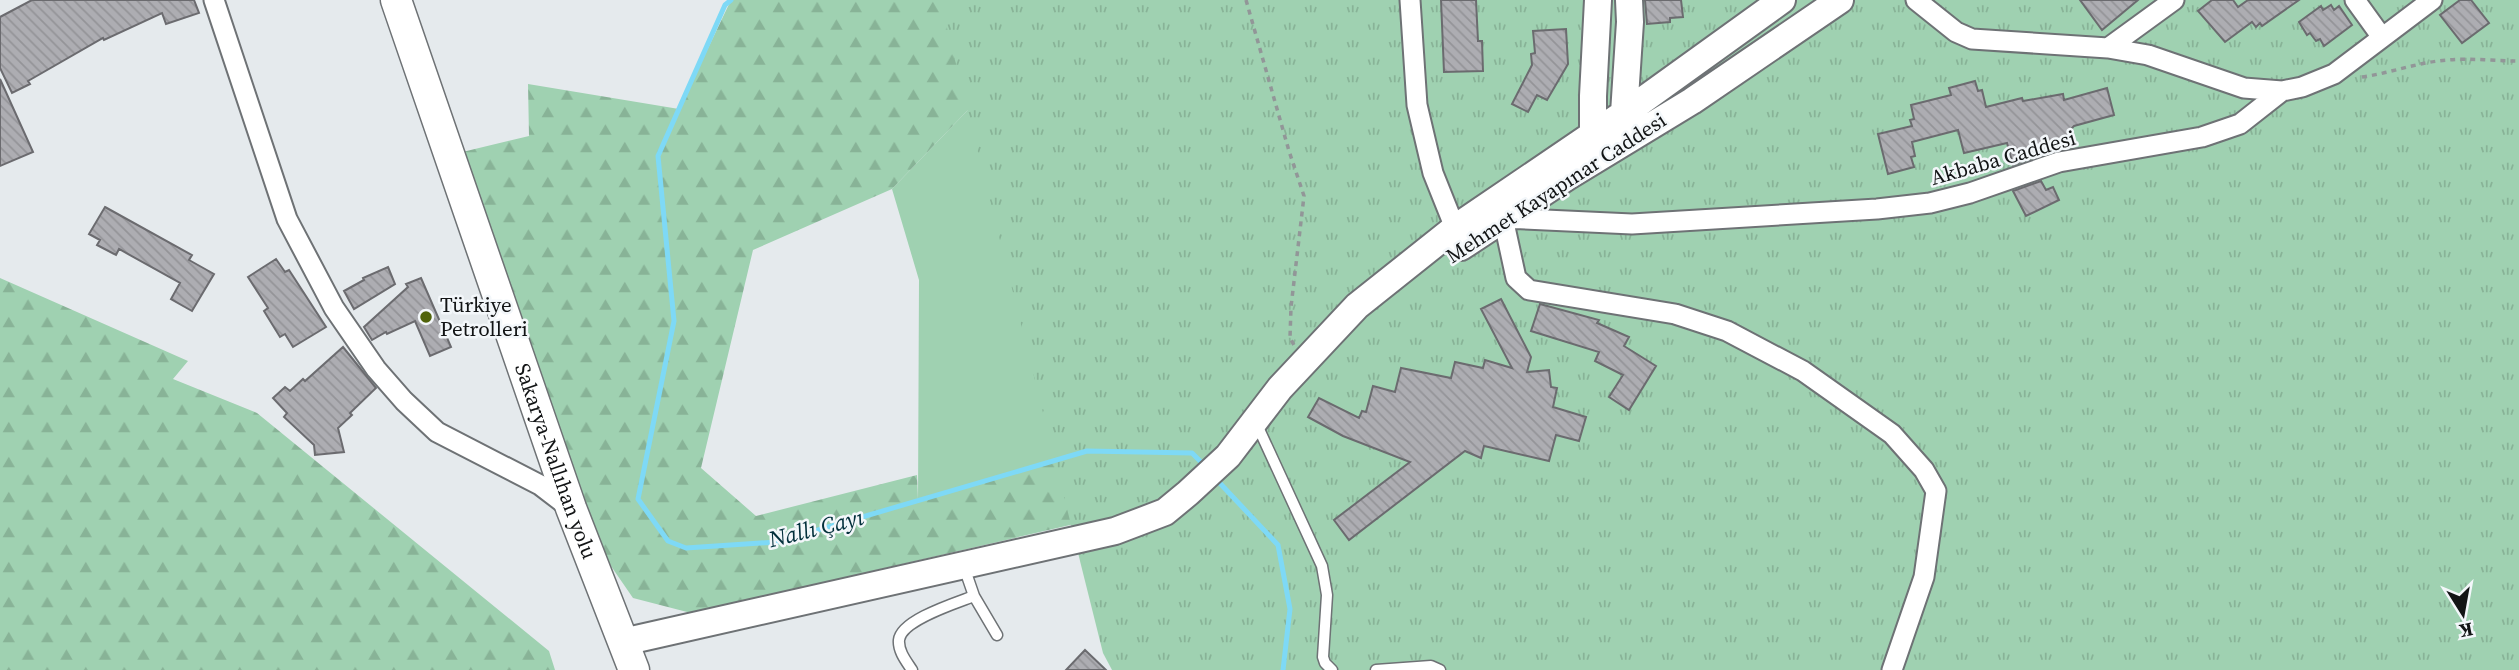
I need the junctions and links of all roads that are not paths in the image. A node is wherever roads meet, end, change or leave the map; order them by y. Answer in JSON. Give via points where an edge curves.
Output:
{"nodes":[{"id":1,"x":214,"y":0,"type":"edge"},
{"id":2,"x":396,"y":0,"type":"edge"},
{"id":3,"x":1410,"y":0,"type":"edge"},
{"id":4,"x":1598,"y":0,"type":"edge"},
{"id":5,"x":1629,"y":0,"type":"edge"},
{"id":6,"x":1782,"y":0,"type":"edge"},
{"id":7,"x":1840,"y":0,"type":"edge"},
{"id":8,"x":1916,"y":0,"type":"edge"},
{"id":9,"x":2174,"y":0,"type":"edge"},
{"id":10,"x":2355,"y":0,"type":"edge"},
{"id":11,"x":2432,"y":0,"type":"edge"},
{"id":12,"x":2382,"y":36,"type":"junction"},
{"id":13,"x":2108,"y":48,"type":"junction"},
{"id":14,"x":2282,"y":91,"type":"junction"},
{"id":15,"x":1624,"y":113,"type":"junction"},
{"id":16,"x":1629,"y":140,"type":"junction"},
{"id":17,"x":1593,"y":148,"type":"junction"},
{"id":18,"x":1503,"y":218,"type":"junction"},
{"id":19,"x":1455,"y":228,"type":"junction"},
{"id":20,"x":1258,"y":427,"type":"junction"},
{"id":21,"x":1228,"y":456,"type":"junction"},
{"id":22,"x":571,"y":508,"type":"junction"},
{"id":23,"x":964,"y":565,"type":"junction"},
{"id":24,"x":974,"y":596,"type":"junction"},
{"id":25,"x":997,"y":635,"type":"dead end"},
{"id":26,"x":623,"y":642,"type":"junction"},
{"id":27,"x":633,"y":670,"type":"edge"},
{"id":28,"x":912,"y":670,"type":"edge"},
{"id":29,"x":1332,"y":670,"type":"edge"},
{"id":30,"x":1376,"y":670,"type":"edge"},
{"id":31,"x":1440,"y":670,"type":"edge"},
{"id":32,"x":1892,"y":670,"type":"edge"}],
"edges":[{"from":1,"to":22,"type":"street","via":[[287,219],[334,308],[376,369],[437,432],[540,485]]},
{"from":2,"to":22,"type":"main road","name":"Sakarya-Nallıhan yolu"},
{"from":3,"to":19,"type":"street","via":[[1417,105],[1433,173]]},
{"from":4,"to":17,"type":"main road"},
{"from":5,"to":15,"type":"main road"},
{"from":6,"to":15,"type":"main road","name":"Mehmet Kayapınar Caddesi"},
{"from":7,"to":16,"type":"main road","name":"Mehmet Kayapınar Caddesi"},
{"from":8,"to":13,"type":"street","via":[[1972,39]]},
{"from":9,"to":13,"type":"street"},
{"from":10,"to":12,"type":"street"},
{"from":11,"to":12,"type":"street","name":"Akbaba Caddesi"},
{"from":12,"to":14,"type":"street","name":"Akbaba Caddesi","via":[[2334,74]]},
{"from":13,"to":14,"type":"street","via":[[2148,55],[2244,88]]},
{"from":14,"to":18,"type":"street","name":"Akbaba Caddesi","via":[[2240,124],[2202,137],[2059,162],[1930,203],[1632,224]]},
{"from":15,"to":16,"type":"main road"},
{"from":15,"to":17,"type":"main road","name":"Mehmet Kayapınar Caddesi"},
{"from":16,"to":17,"type":"main road","name":"Mehmet Kayapınar Caddesi"},
{"from":17,"to":18,"type":"main road","name":"Mehmet Kayapınar Caddesi"},
{"from":17,"to":19,"type":"main road"},
{"from":18,"to":20,"type":"main road","name":"Mehmet Kayapınar Caddesi","via":[[1383,307]]},
{"from":18,"to":32,"type":"street","via":[[1516,278],[1529,290],[1675,314],[1727,331],[1803,371],[1892,434],[1924,470],[1936,491],[1924,577]]},
{"from":19,"to":21,"type":"main road","via":[[1357,306],[1280,388]]},
{"from":20,"to":21,"type":"main road","name":"Mehmet Kayapınar Caddesi"},
{"from":20,"to":29,"type":"lane","via":[[1322,566],[1327,595],[1323,657]]},
{"from":21,"to":23,"type":"main road","via":[[1165,512],[1115,531]]},
{"from":22,"to":26,"type":"main road","name":"Sakarya-Nallıhan yolu"},
{"from":23,"to":24,"type":"lane"},
{"from":23,"to":26,"type":"main road"},
{"from":24,"to":25,"type":"lane"},
{"from":24,"to":28,"type":"lane","via":[[903,629],[900,648]]},
{"from":26,"to":27,"type":"main road","name":"Sakarya-Nallıhan yolu"},
{"from":30,"to":31,"type":"lane","via":[[1431,666]]}]}
